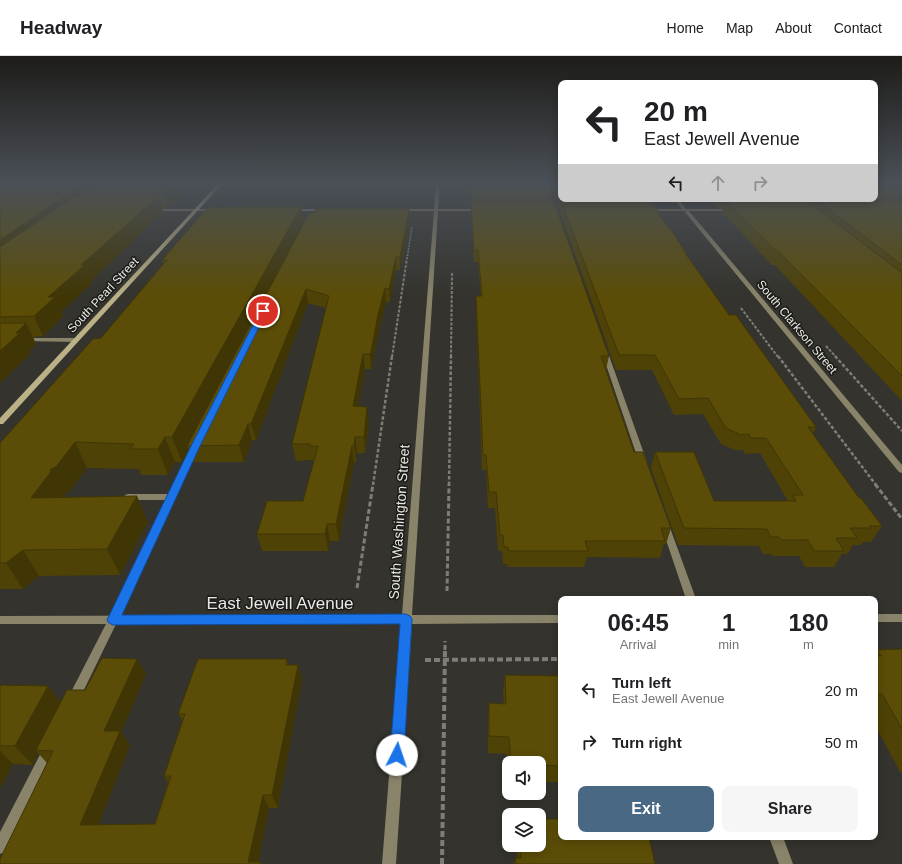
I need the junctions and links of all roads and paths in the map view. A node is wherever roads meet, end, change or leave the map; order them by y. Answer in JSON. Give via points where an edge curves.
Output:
{"nodes":[{"id":1,"x":186,"y":221,"type":"edge"},
{"id":2,"x":436,"y":221,"type":"edge"},
{"id":3,"x":694,"y":221,"type":"edge"},
{"id":4,"x":412,"y":225,"type":"dead end"},
{"id":5,"x":452,"y":264,"type":"dead end"},
{"id":6,"x":738,"y":305,"type":"dead end"},
{"id":7,"x":16,"y":340,"type":"edge"},
{"id":8,"x":76,"y":340,"type":"junction"},
{"id":9,"x":602,"y":344,"type":"edge"},
{"id":10,"x":0,"y":422,"type":"edge"},
{"id":11,"x":199,"y":440,"type":"edge"},
{"id":12,"x":646,"y":470,"type":"edge"},
{"id":13,"x":902,"y":470,"type":"edge"},
{"id":14,"x":116,"y":497,"type":"edge"},
{"id":15,"x":172,"y":497,"type":"junction"},
{"id":16,"x":662,"y":515,"type":"edge"},
{"id":17,"x":902,"y":520,"type":"edge"},
{"id":18,"x":357,"y":588,"type":"dead end"},
{"id":19,"x":447,"y":591,"type":"dead end"},
{"id":20,"x":690,"y":596,"type":"edge"},
{"id":21,"x":878,"y":618,"type":"edge"},
{"id":22,"x":902,"y":618,"type":"edge"},
{"id":23,"x":406,"y":619,"type":"junction"},
{"id":24,"x":558,"y":619,"type":"edge"},
{"id":25,"x":0,"y":620,"type":"edge"},
{"id":26,"x":113,"y":620,"type":"junction"},
{"id":27,"x":445,"y":641,"type":"dead end"},
{"id":28,"x":425,"y":660,"type":"dead end"},
{"id":29,"x":445,"y":660,"type":"junction"},
{"id":30,"x":558,"y":660,"type":"edge"},
{"id":31,"x":70,"y":706,"type":"edge"},
{"id":32,"x":53,"y":741,"type":"edge"},
{"id":33,"x":777,"y":840,"type":"edge"},
{"id":34,"x":0,"y":847,"type":"edge"},
{"id":35,"x":389,"y":864,"type":"edge"},
{"id":36,"x":442,"y":864,"type":"edge"},
{"id":37,"x":786,"y":864,"type":"edge"}],
"edges":[{"from":1,"to":8,"type":"street","name":"South Pearl Street"},
{"from":2,"to":23,"type":"street","name":"South Washington Street"},
{"from":3,"to":13,"type":"street","name":"South Clarkson Street"},
{"from":4,"to":18,"type":"path"},
{"from":5,"to":19,"type":"path"},
{"from":6,"to":17,"type":"path"},
{"from":7,"to":8,"type":"street"},
{"from":8,"to":10,"type":"street","name":"South Pearl Street"},
{"from":9,"to":12,"type":"street"},
{"from":11,"to":15,"type":"street"},
{"from":14,"to":15,"type":"street"},
{"from":15,"to":26,"type":"street"},
{"from":16,"to":20,"type":"street"},
{"from":21,"to":22,"type":"street"},
{"from":23,"to":24,"type":"street","name":"East Jewell Avenue"},
{"from":23,"to":26,"type":"street","name":"East Jewell Avenue"},
{"from":23,"to":35,"type":"street","name":"South Washington Street"},
{"from":25,"to":26,"type":"street","name":"East Jewell Avenue"},
{"from":26,"to":31,"type":"street"},
{"from":27,"to":29,"type":"path"},
{"from":28,"to":29,"type":"path"},
{"from":29,"to":30,"type":"path"},
{"from":29,"to":36,"type":"path"},
{"from":32,"to":34,"type":"street"},
{"from":33,"to":37,"type":"street"}]}
